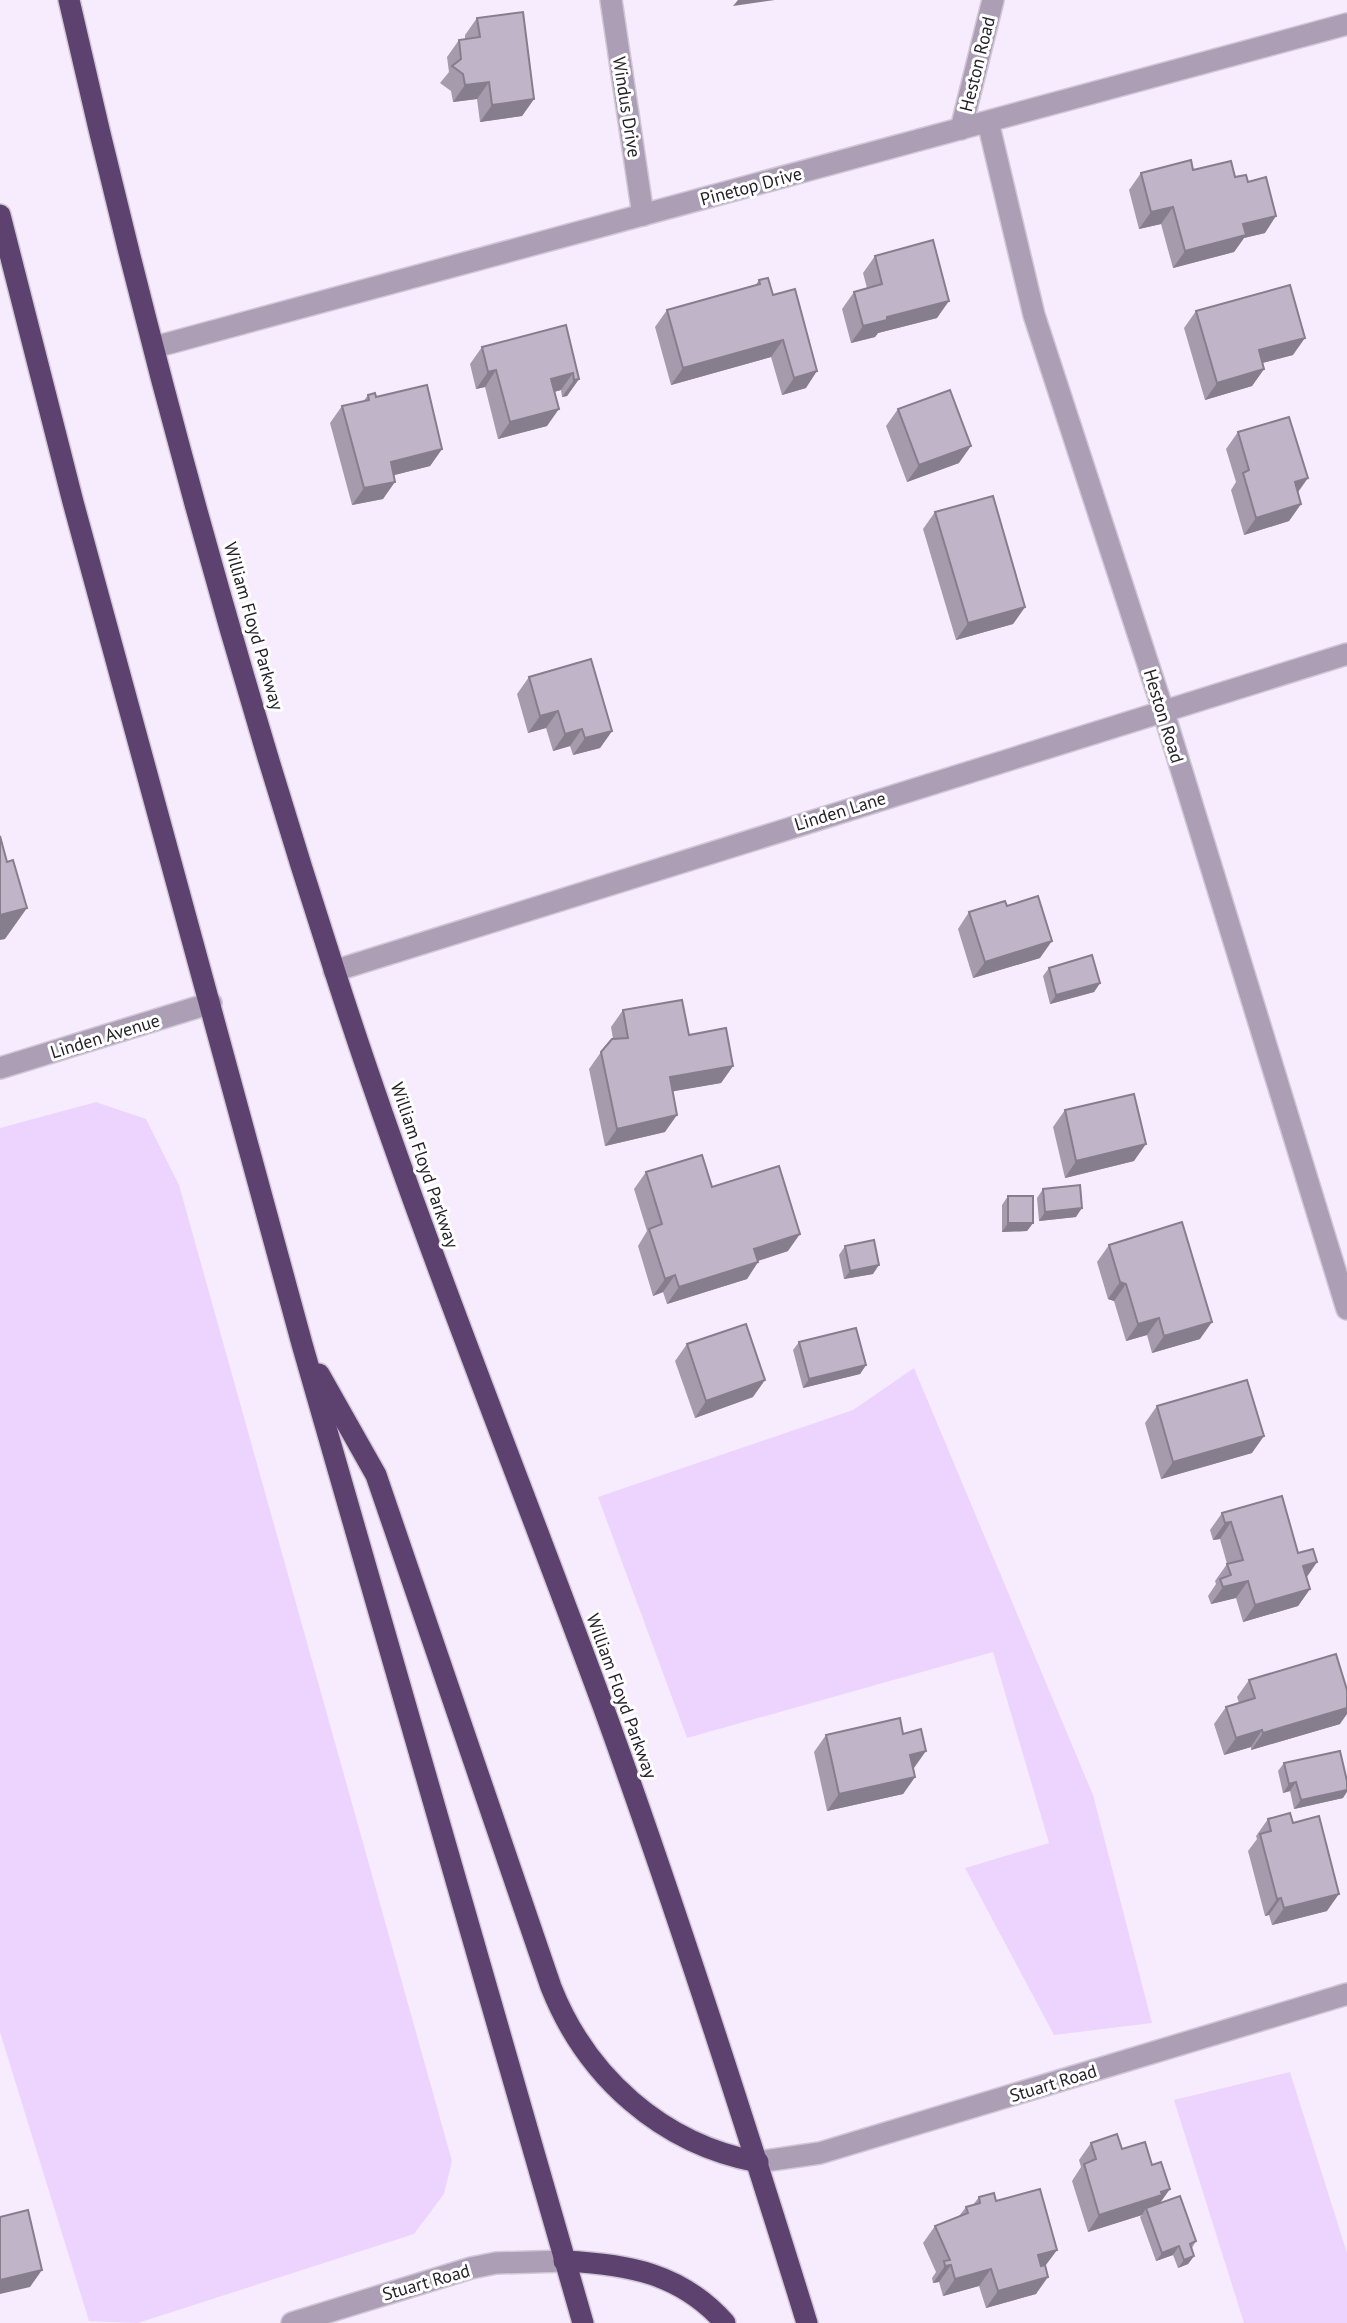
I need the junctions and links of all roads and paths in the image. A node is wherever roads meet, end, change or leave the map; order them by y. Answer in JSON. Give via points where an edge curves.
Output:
{"nodes":[{"id":1,"x":69,"y":0,"type":"edge"},
{"id":2,"x":611,"y":0,"type":"edge"},
{"id":3,"x":993,"y":0,"type":"edge"},
{"id":4,"x":1347,"y":24,"type":"edge"},
{"id":5,"x":988,"y":122,"type":"junction"},
{"id":6,"x":961,"y":129,"type":"junction"},
{"id":7,"x":0,"y":215,"type":"edge"},
{"id":8,"x":643,"y":215,"type":"junction"},
{"id":9,"x":155,"y":347,"type":"junction"},
{"id":10,"x":1347,"y":654,"type":"edge"},
{"id":11,"x":1163,"y":710,"type":"junction"},
{"id":12,"x":334,"y":971,"type":"junction"},
{"id":13,"x":211,"y":1003,"type":"junction"},
{"id":14,"x":0,"y":1068,"type":"edge"},
{"id":15,"x":1347,"y":1308,"type":"edge"},
{"id":16,"x":302,"y":1345,"type":"junction"},
{"id":17,"x":1347,"y":1994,"type":"edge"},
{"id":18,"x":758,"y":2162,"type":"junction"},
{"id":19,"x":564,"y":2261,"type":"junction"},
{"id":20,"x":292,"y":2323,"type":"edge"},
{"id":21,"x":583,"y":2323,"type":"edge"},
{"id":22,"x":725,"y":2323,"type":"edge"},
{"id":23,"x":807,"y":2323,"type":"edge"}],
"edges":[{"from":1,"to":9,"type":"highway","name":"William Floyd Parkway"},
{"from":2,"to":8,"type":"street","name":"Windus Drive"},
{"from":3,"to":6,"type":"street","name":"Heston Road"},
{"from":4,"to":5,"type":"street","name":"Pinetop Drive"},
{"from":5,"to":6,"type":"street","name":"Pinetop Drive"},
{"from":5,"to":11,"type":"street","name":"Heston Road","via":[[1034,314]]},
{"from":6,"to":8,"type":"street","name":"Pinetop Drive"},
{"from":7,"to":13,"type":"highway","via":[[73,502]]},
{"from":8,"to":9,"type":"street","name":"Pinetop Drive"},
{"from":9,"to":12,"type":"highway","name":"William Floyd Parkway","via":[[243,672]]},
{"from":10,"to":11,"type":"street","name":"Linden Lane"},
{"from":11,"to":12,"type":"street","name":"Linden Lane"},
{"from":11,"to":15,"type":"street","name":"Heston Road"},
{"from":12,"to":18,"type":"highway","name":"William Floyd Parkway","via":[[438,1272],[649,1837]]},
{"from":13,"to":14,"type":"street","name":"Linden Avenue"},
{"from":13,"to":16,"type":"highway"},
{"from":16,"to":18,"type":"highway","via":[[376,1475],[551,1987],[574,2038],[609,2083],[643,2111],[710,2148]]},
{"from":16,"to":19,"type":"highway"},
{"from":17,"to":18,"type":"street","name":"Stuart Road","via":[[820,2153]]},
{"from":18,"to":23,"type":"highway","name":"William Floyd Parkway"},
{"from":19,"to":20,"type":"street","name":"Stuart Road","via":[[471,2268]]},
{"from":19,"to":21,"type":"highway"},
{"from":19,"to":22,"type":"highway","via":[[611,2263],[660,2275],[700,2300]]}]}
